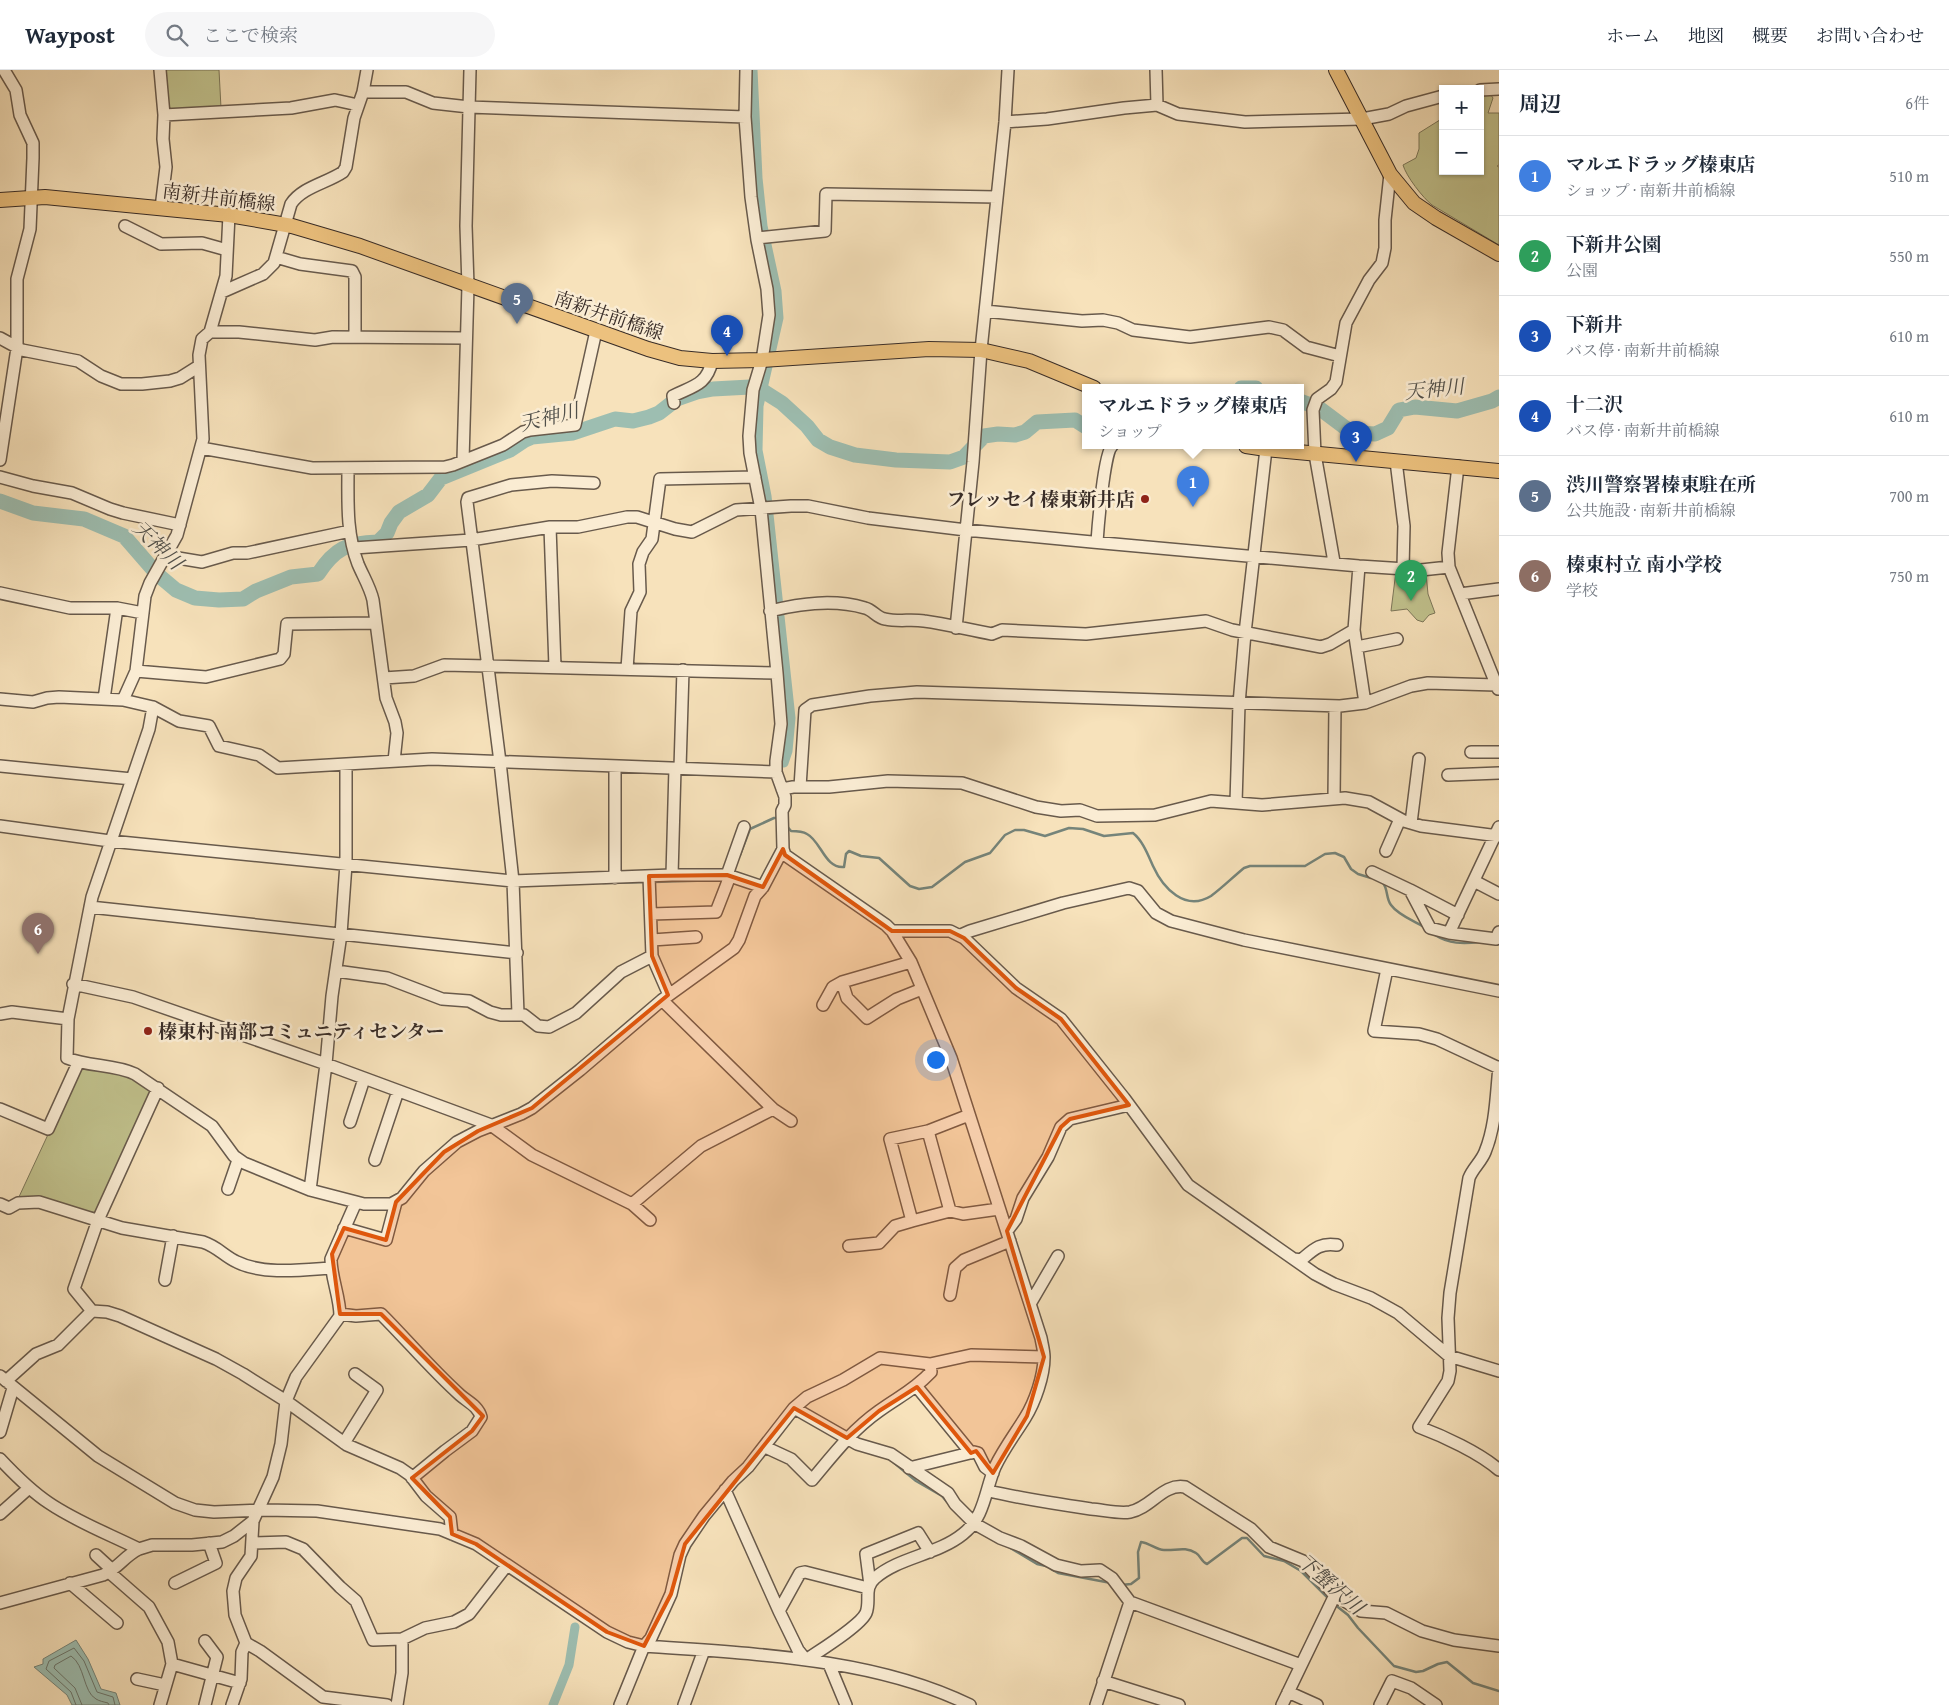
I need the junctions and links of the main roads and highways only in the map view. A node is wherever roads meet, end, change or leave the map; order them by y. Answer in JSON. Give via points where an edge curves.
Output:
{"nodes":[{"id":1,"x":1338,"y":70,"type":"edge"},
{"id":2,"x":0,"y":200,"type":"edge"},
{"id":3,"x":1499,"y":254,"type":"edge"},
{"id":4,"x":1084,"y":384,"type":"edge"},
{"id":5,"x":1261,"y":449,"type":"edge"},
{"id":6,"x":1499,"y":471,"type":"edge"}],
"edges":[{"from":1,"to":3,"type":"main road","via":[[1390,174],[1414,204]]},
{"from":2,"to":4,"type":"main road","name":"南新井前橋線","via":[[45,197],[229,215],[285,224],[360,246],[665,354],[698,360],[762,360],[929,349],[981,350],[1029,361]]},
{"from":5,"to":6,"type":"main road"}]}
